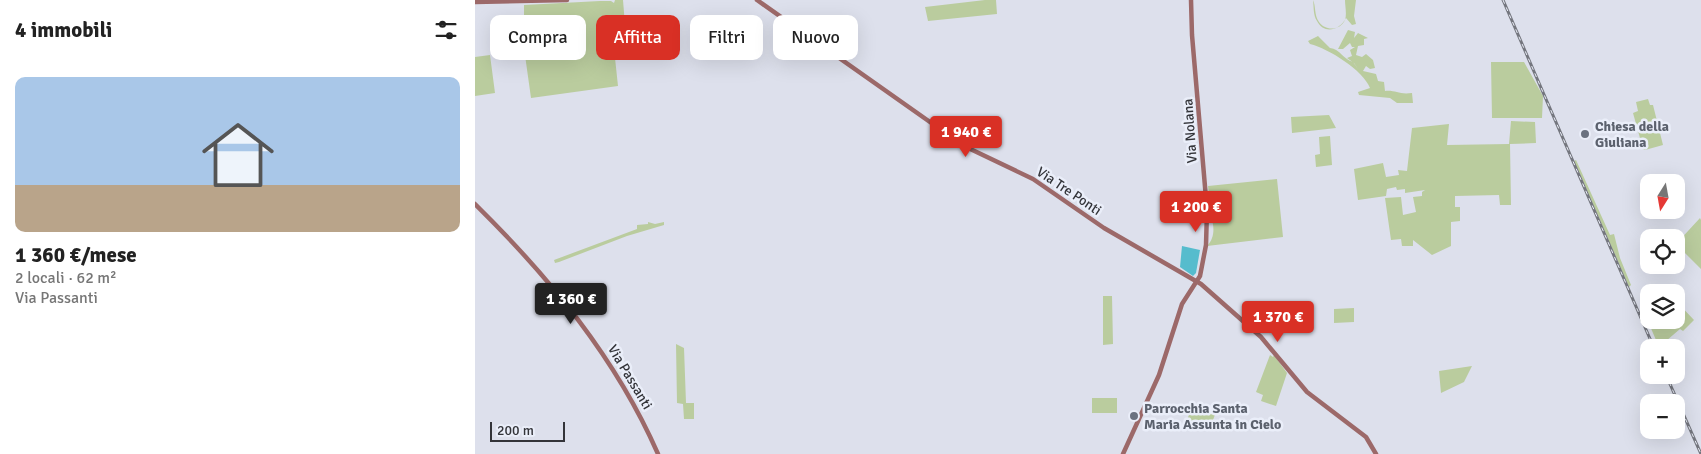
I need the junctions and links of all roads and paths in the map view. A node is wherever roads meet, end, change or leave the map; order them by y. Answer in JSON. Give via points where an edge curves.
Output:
{"nodes":[{"id":1,"x":567,"y":0,"type":"edge"},
{"id":2,"x":757,"y":0,"type":"edge"},
{"id":3,"x":1191,"y":0,"type":"edge"},
{"id":4,"x":475,"y":2,"type":"edge"},
{"id":5,"x":475,"y":204,"type":"edge"},
{"id":6,"x":1197,"y":282,"type":"junction"},
{"id":7,"x":659,"y":454,"type":"edge"},
{"id":8,"x":1123,"y":454,"type":"edge"},
{"id":9,"x":1376,"y":454,"type":"edge"}],
"edges":[{"from":1,"to":4,"type":"street"},
{"from":2,"to":6,"type":"street","name":"Via Tre Ponti","via":[[964,146],[1033,179],[1104,228]]},
{"from":3,"to":6,"type":"street","name":"Via Nolana","via":[[1191,35],[1207,210],[1206,245]]},
{"from":5,"to":7,"type":"street","name":"Via Passanti","via":[[532,262],[582,323],[638,411]]},
{"from":6,"to":8,"type":"street","name":"Via Nolana","via":[[1182,304],[1159,375]]},
{"from":6,"to":9,"type":"street","name":"Via Tre Ponti","via":[[1261,337],[1307,392],[1367,437]]}]}
